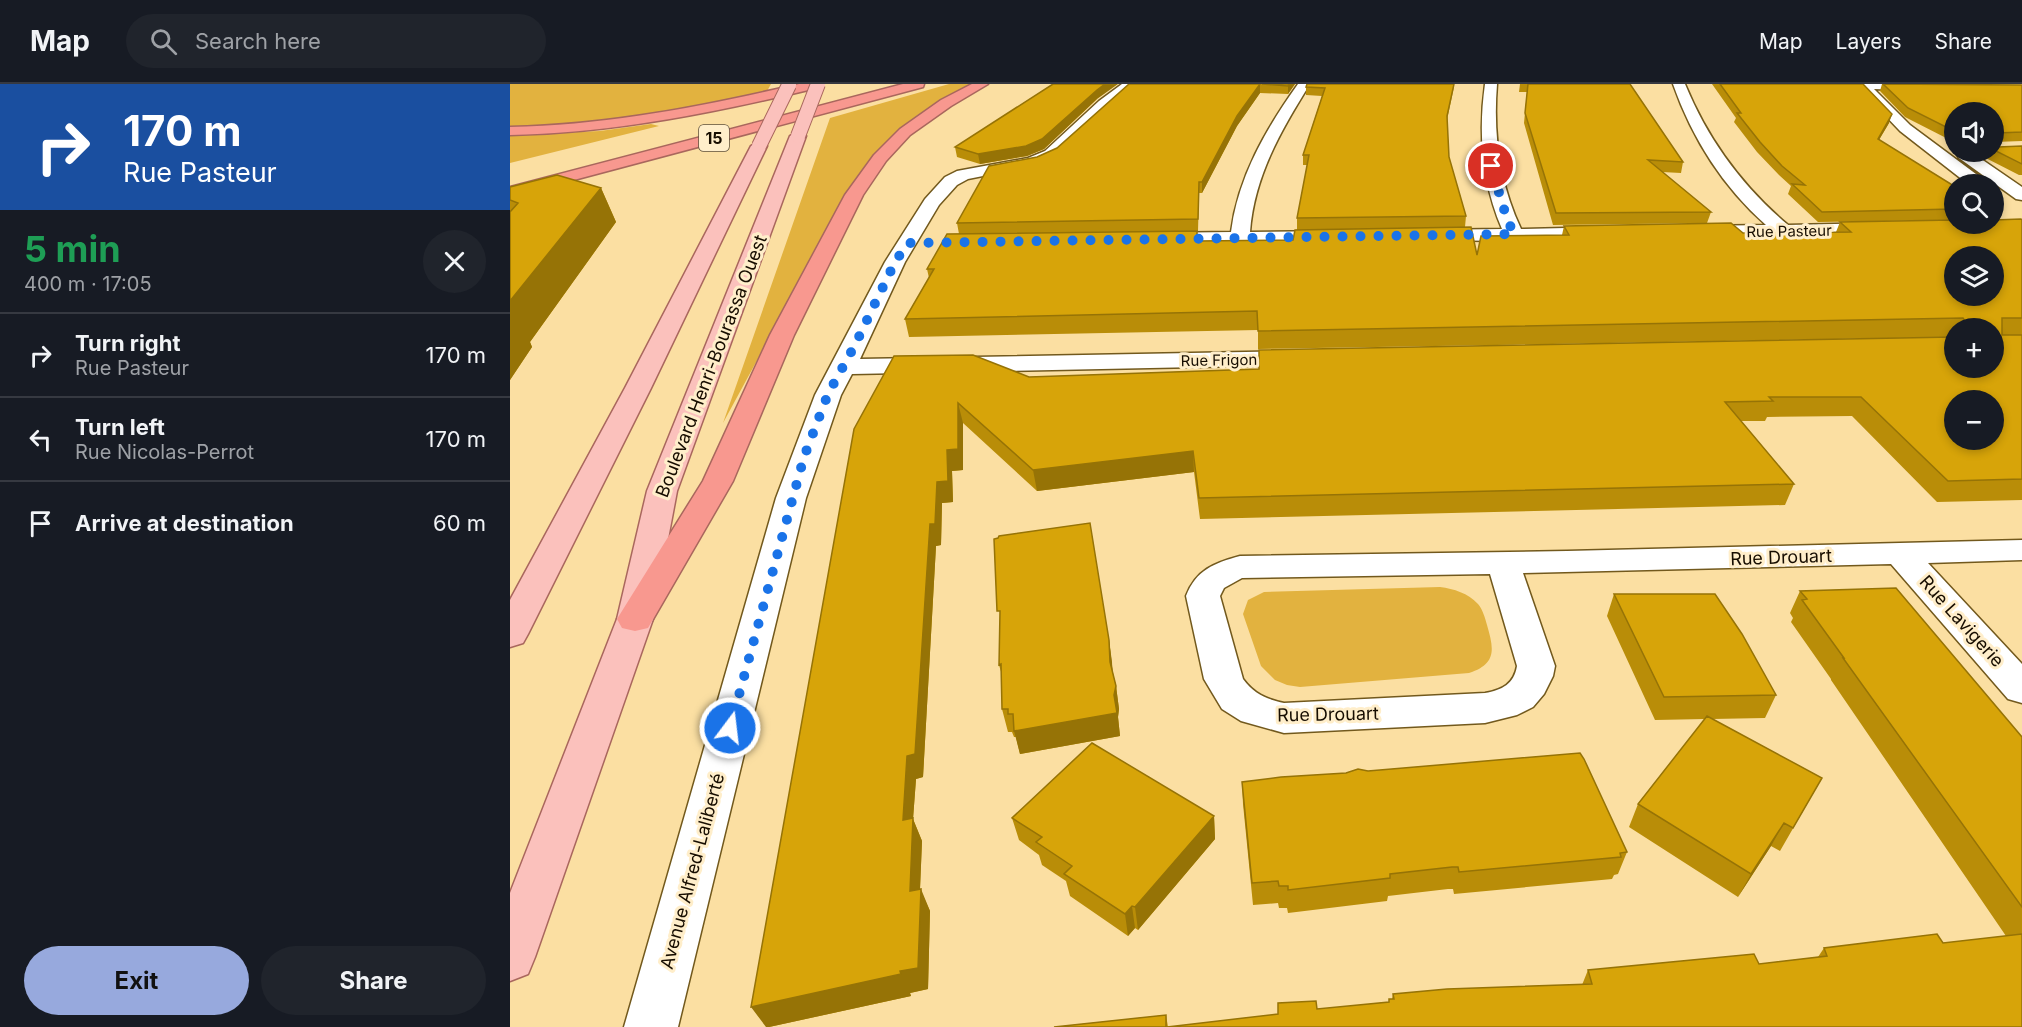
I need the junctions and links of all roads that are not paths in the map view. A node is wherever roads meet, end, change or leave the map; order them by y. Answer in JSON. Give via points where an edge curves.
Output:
{"nodes":[{"id":1,"x":789,"y":84,"type":"edge"},
{"id":2,"x":918,"y":84,"type":"edge"},
{"id":3,"x":982,"y":84,"type":"edge"},
{"id":4,"x":1130,"y":84,"type":"edge"},
{"id":5,"x":1304,"y":84,"type":"edge"},
{"id":6,"x":1491,"y":84,"type":"edge"},
{"id":7,"x":1680,"y":84,"type":"edge"},
{"id":8,"x":1855,"y":84,"type":"edge"},
{"id":9,"x":1862,"y":84,"type":"edge"},
{"id":10,"x":1886,"y":85,"type":"edge"},
{"id":11,"x":821,"y":86,"type":"edge"},
{"id":12,"x":1939,"y":87,"type":"edge"},
{"id":13,"x":1901,"y":100,"type":"edge"},
{"id":14,"x":510,"y":131,"type":"edge"},
{"id":15,"x":669,"y":132,"type":"dead end"},
{"id":16,"x":1927,"y":146,"type":"junction"},
{"id":17,"x":1944,"y":147,"type":"edge"},
{"id":18,"x":1972,"y":162,"type":"edge"},
{"id":19,"x":1965,"y":174,"type":"edge"},
{"id":20,"x":510,"y":192,"type":"edge"},
{"id":21,"x":2004,"y":198,"type":"edge"},
{"id":22,"x":2021,"y":204,"type":"edge"},
{"id":23,"x":1899,"y":229,"type":"edge"},
{"id":24,"x":1784,"y":231,"type":"junction"},
{"id":25,"x":1680,"y":232,"type":"edge"},
{"id":26,"x":1621,"y":233,"type":"edge"},
{"id":27,"x":1514,"y":234,"type":"junction"},
{"id":28,"x":1414,"y":236,"type":"edge"},
{"id":29,"x":1356,"y":237,"type":"edge"},
{"id":30,"x":1240,"y":238,"type":"junction"},
{"id":31,"x":1140,"y":239,"type":"edge"},
{"id":32,"x":928,"y":242,"type":"dead end"},
{"id":33,"x":908,"y":243,"type":"junction"},
{"id":34,"x":1320,"y":358,"type":"edge"},
{"id":35,"x":843,"y":367,"type":"junction"},
{"id":36,"x":2022,"y":550,"type":"edge"},
{"id":37,"x":1901,"y":554,"type":"junction"},
{"id":38,"x":1503,"y":563,"type":"junction"},
{"id":39,"x":635,"y":619,"type":"junction"},
{"id":40,"x":510,"y":634,"type":"edge"},
{"id":41,"x":2022,"y":689,"type":"edge"},
{"id":42,"x":510,"y":957,"type":"edge"},
{"id":43,"x":651,"y":1027,"type":"edge"}],
"edges":[{"from":1,"to":40,"type":"main road","bridge":true},
{"from":2,"to":20,"type":"highway","number":"15"},
{"from":3,"to":39,"type":"highway","via":[[905,132],[880,158],[854,195],[783,335],[718,481]]},
{"from":4,"to":33,"type":"street","name":"Avenue Alfred-Laliberté","via":[[1047,156],[951,181],[931,203]]},
{"from":5,"to":30,"type":"street","via":[[1263,154],[1248,193]]},
{"from":6,"to":27,"type":"street","via":[[1487,117],[1489,152]]},
{"from":7,"to":24,"type":"street","via":[[1708,143],[1747,194]]},
{"from":8,"to":9,"type":"street"},
{"from":9,"to":10,"type":"street"},
{"from":9,"to":16,"type":"street","via":[[1889,114]]},
{"from":10,"to":12,"type":"street"},
{"from":10,"to":13,"type":"street"},
{"from":11,"to":14,"type":"highway","via":[[652,120],[576,129]]},
{"from":11,"to":15,"type":"highway","number":"15"},
{"from":11,"to":39,"type":"main road","name":"Boulevard Henri-Bourassa Ouest","bridge":true,"via":[[798,136],[662,491]]},
{"from":16,"to":17,"type":"street"},
{"from":16,"to":19,"type":"street"},
{"from":18,"to":22,"type":"street"},
{"from":21,"to":22,"type":"street"},
{"from":23,"to":24,"type":"street","name":"Rue Pasteur"},
{"from":24,"to":25,"type":"street","name":"Rue Pasteur"},
{"from":26,"to":27,"type":"street"},
{"from":27,"to":28,"type":"street"},
{"from":29,"to":30,"type":"street"},
{"from":30,"to":31,"type":"street"},
{"from":32,"to":33,"type":"street"},
{"from":33,"to":35,"type":"street","name":"Avenue Alfred-Laliberté"},
{"from":34,"to":35,"type":"street","name":"Rue Frigon"},
{"from":35,"to":43,"type":"street","name":"Avenue Alfred-Laliberté","via":[[828,394],[791,498]]},
{"from":36,"to":37,"type":"street","name":"Rue Drouart"},
{"from":37,"to":38,"type":"street","name":"Rue Drouart"},
{"from":37,"to":41,"type":"street","name":"Rue Lavigerie"},
{"from":38,"to":38,"type":"street","name":"Rue Drouart","via":[[1231,569],[1215,578],[1203,596],[1223,683],[1246,706],[1284,718],[1485,708],[1509,703],[1526,691],[1536,666]]},
{"from":39,"to":42,"type":"main road","name":"Boulevard Henri-Bourassa Ouest"}]}
